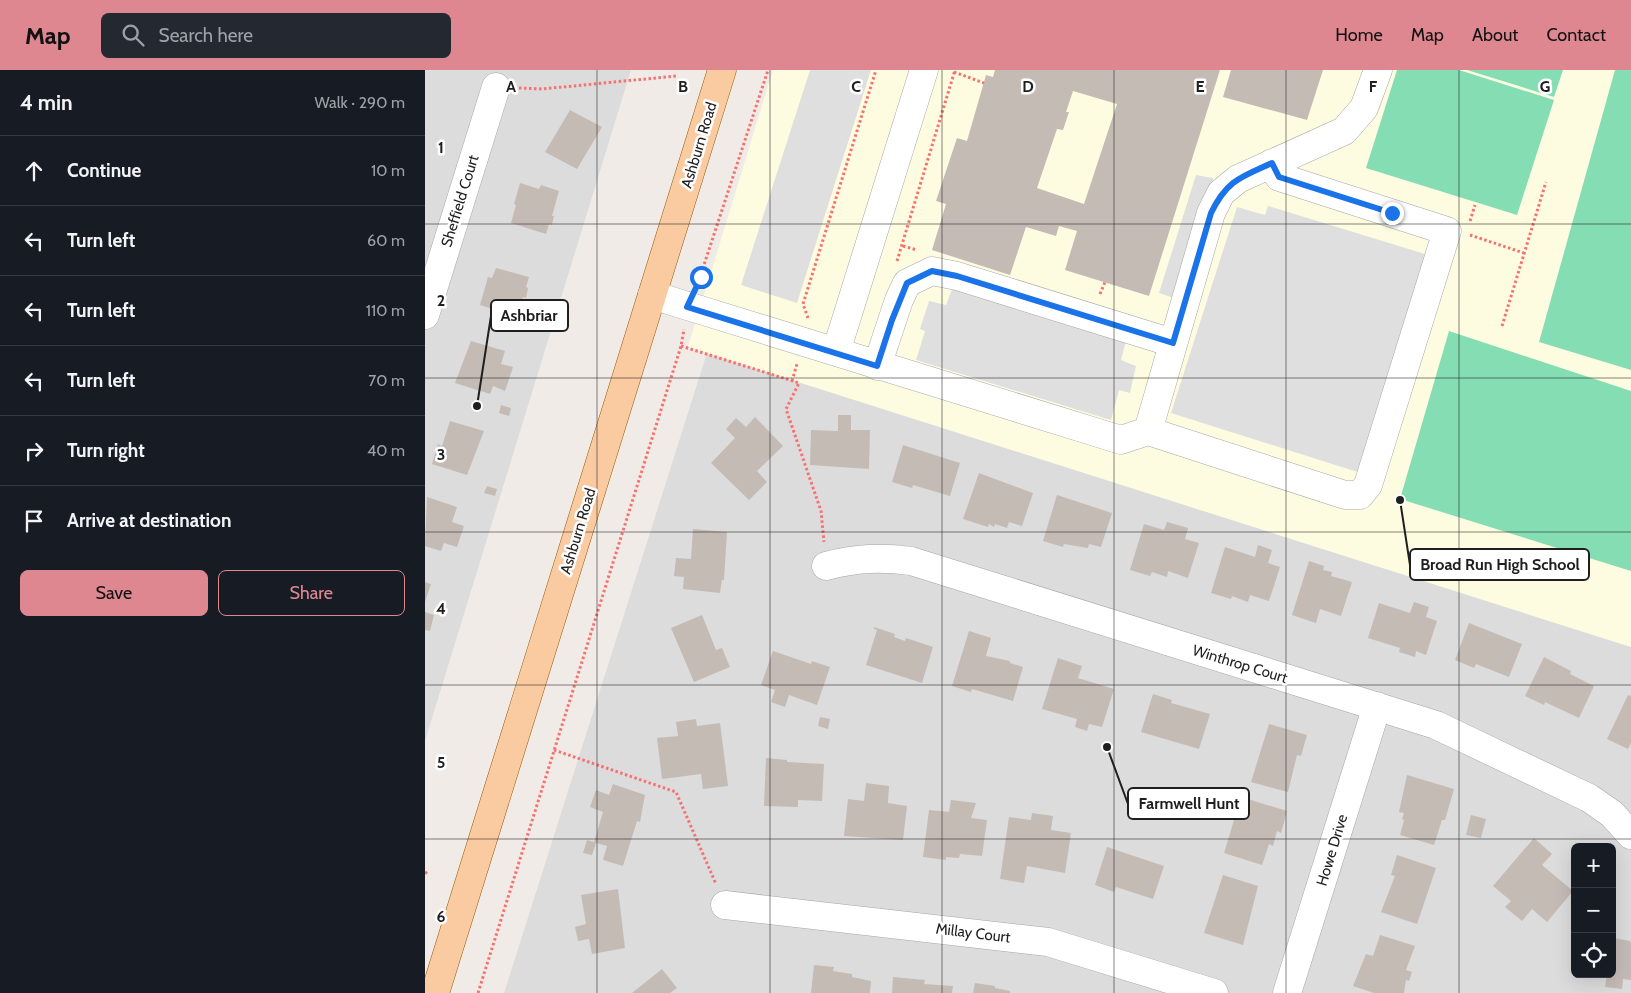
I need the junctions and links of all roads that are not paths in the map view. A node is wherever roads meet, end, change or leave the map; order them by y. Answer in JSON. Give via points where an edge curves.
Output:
{"nodes":[{"id":1,"x":723,"y":70,"type":"edge"},
{"id":2,"x":924,"y":70,"type":"edge"},
{"id":3,"x":1378,"y":70,"type":"edge"},
{"id":4,"x":496,"y":87,"type":"road end"},
{"id":5,"x":1272,"y":163,"type":"junction"},
{"id":6,"x":431,"y":273,"type":"edge"},
{"id":7,"x":652,"y":295,"type":"junction"},
{"id":8,"x":425,"y":315,"type":"edge"},
{"id":9,"x":1173,"y":343,"type":"junction"},
{"id":10,"x":836,"y":352,"type":"junction"},
{"id":11,"x":877,"y":366,"type":"junction"},
{"id":12,"x":1148,"y":432,"type":"junction"},
{"id":13,"x":826,"y":566,"type":"road end"},
{"id":14,"x":1377,"y":706,"type":"junction"},
{"id":15,"x":1631,"y":836,"type":"edge"},
{"id":16,"x":725,"y":904,"type":"road end"},
{"id":17,"x":435,"y":993,"type":"edge"},
{"id":18,"x":1215,"y":993,"type":"edge"},
{"id":19,"x":1287,"y":993,"type":"edge"}],
"edges":[{"from":1,"to":7,"type":"main road","name":"Ashburn Road"},
{"from":2,"to":10,"type":"street"},
{"from":3,"to":5,"type":"street","via":[[1364,108],[1344,131]]},
{"from":4,"to":6,"type":"street","name":"Sheffield Court"},
{"from":5,"to":9,"type":"street","via":[[1238,179],[1221,193],[1211,213]]},
{"from":5,"to":12,"type":"street","via":[[1279,177],[1447,231],[1368,485],[1360,495],[1345,495]]},
{"from":6,"to":8,"type":"street","name":"Sheffield Court"},
{"from":7,"to":10,"type":"street"},
{"from":7,"to":17,"type":"main road","name":"Ashburn Road"},
{"from":9,"to":11,"type":"street","via":[[932,271],[907,283]]},
{"from":9,"to":12,"type":"street"},
{"from":10,"to":11,"type":"street"},
{"from":11,"to":12,"type":"street","via":[[1121,440]]},
{"from":13,"to":14,"type":"street","name":"Winthrop Court","via":[[854,559],[911,561]]},
{"from":14,"to":15,"type":"street","name":"Winthrop Court","via":[[1435,725],[1589,798],[1612,814]]},
{"from":14,"to":19,"type":"street","name":"Howe Drive"},
{"from":16,"to":18,"type":"street","name":"Millay Court","via":[[1048,942]]}]}
